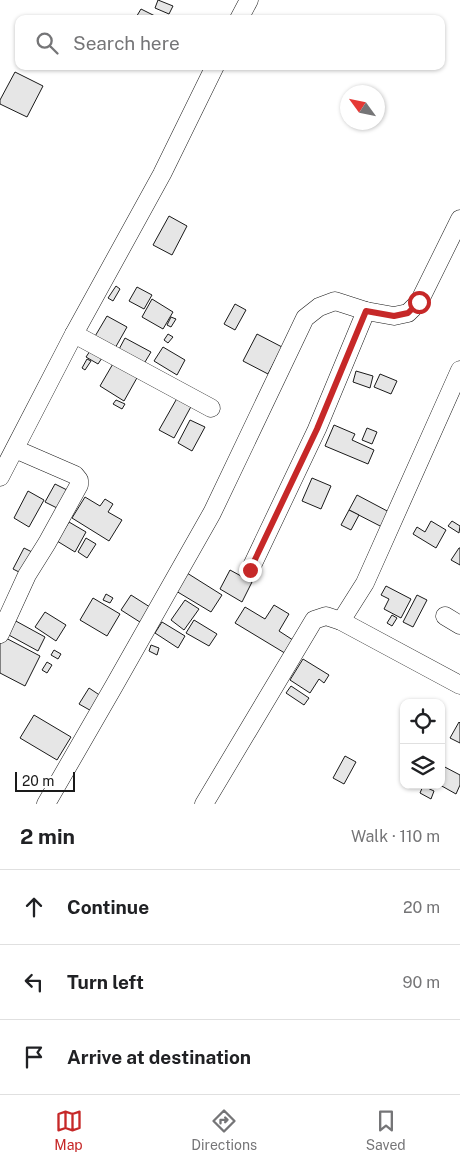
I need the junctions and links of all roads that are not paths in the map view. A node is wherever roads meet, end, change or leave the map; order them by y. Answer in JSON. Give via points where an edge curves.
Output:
{"nodes":[{"id":1,"x":249,"y":0,"type":"edge"},
{"id":2,"x":241,"y":15,"type":"edge"},
{"id":3,"x":214,"y":70,"type":"edge"},
{"id":4,"x":460,"y":219,"type":"edge"},
{"id":5,"x":366,"y":311,"type":"junction"},
{"id":6,"x":74,"y":334,"type":"junction"},
{"id":7,"x":460,"y":370,"type":"edge"},
{"id":8,"x":211,"y":408,"type":"dead end"},
{"id":9,"x":15,"y":449,"type":"junction"},
{"id":10,"x":0,"y":477,"type":"edge"},
{"id":11,"x":250,"y":570,"type":"dead end"},
{"id":12,"x":341,"y":621,"type":"junction"},
{"id":13,"x":0,"y":634,"type":"edge"},
{"id":14,"x":460,"y":685,"type":"edge"},
{"id":15,"x":46,"y":804,"type":"edge"},
{"id":16,"x":204,"y":804,"type":"edge"}],
"edges":[{"from":1,"to":2,"type":"street"},
{"from":3,"to":6,"type":"street","via":[[162,174]]},
{"from":4,"to":5,"type":"street","via":[[419,302],[408,313],[394,316]]},
{"from":5,"to":11,"type":"street","via":[[317,429]]},
{"from":5,"to":15,"type":"street","via":[[335,301],[318,307],[305,318],[212,513]]},
{"from":6,"to":8,"type":"street"},
{"from":6,"to":9,"type":"street"},
{"from":7,"to":12,"type":"street","via":[[365,583]]},
{"from":9,"to":10,"type":"street"},
{"from":9,"to":13,"type":"street","via":[[76,475],[79,485],[27,575]]},
{"from":12,"to":14,"type":"street"},
{"from":12,"to":16,"type":"street","via":[[326,616],[314,620]]}]}
